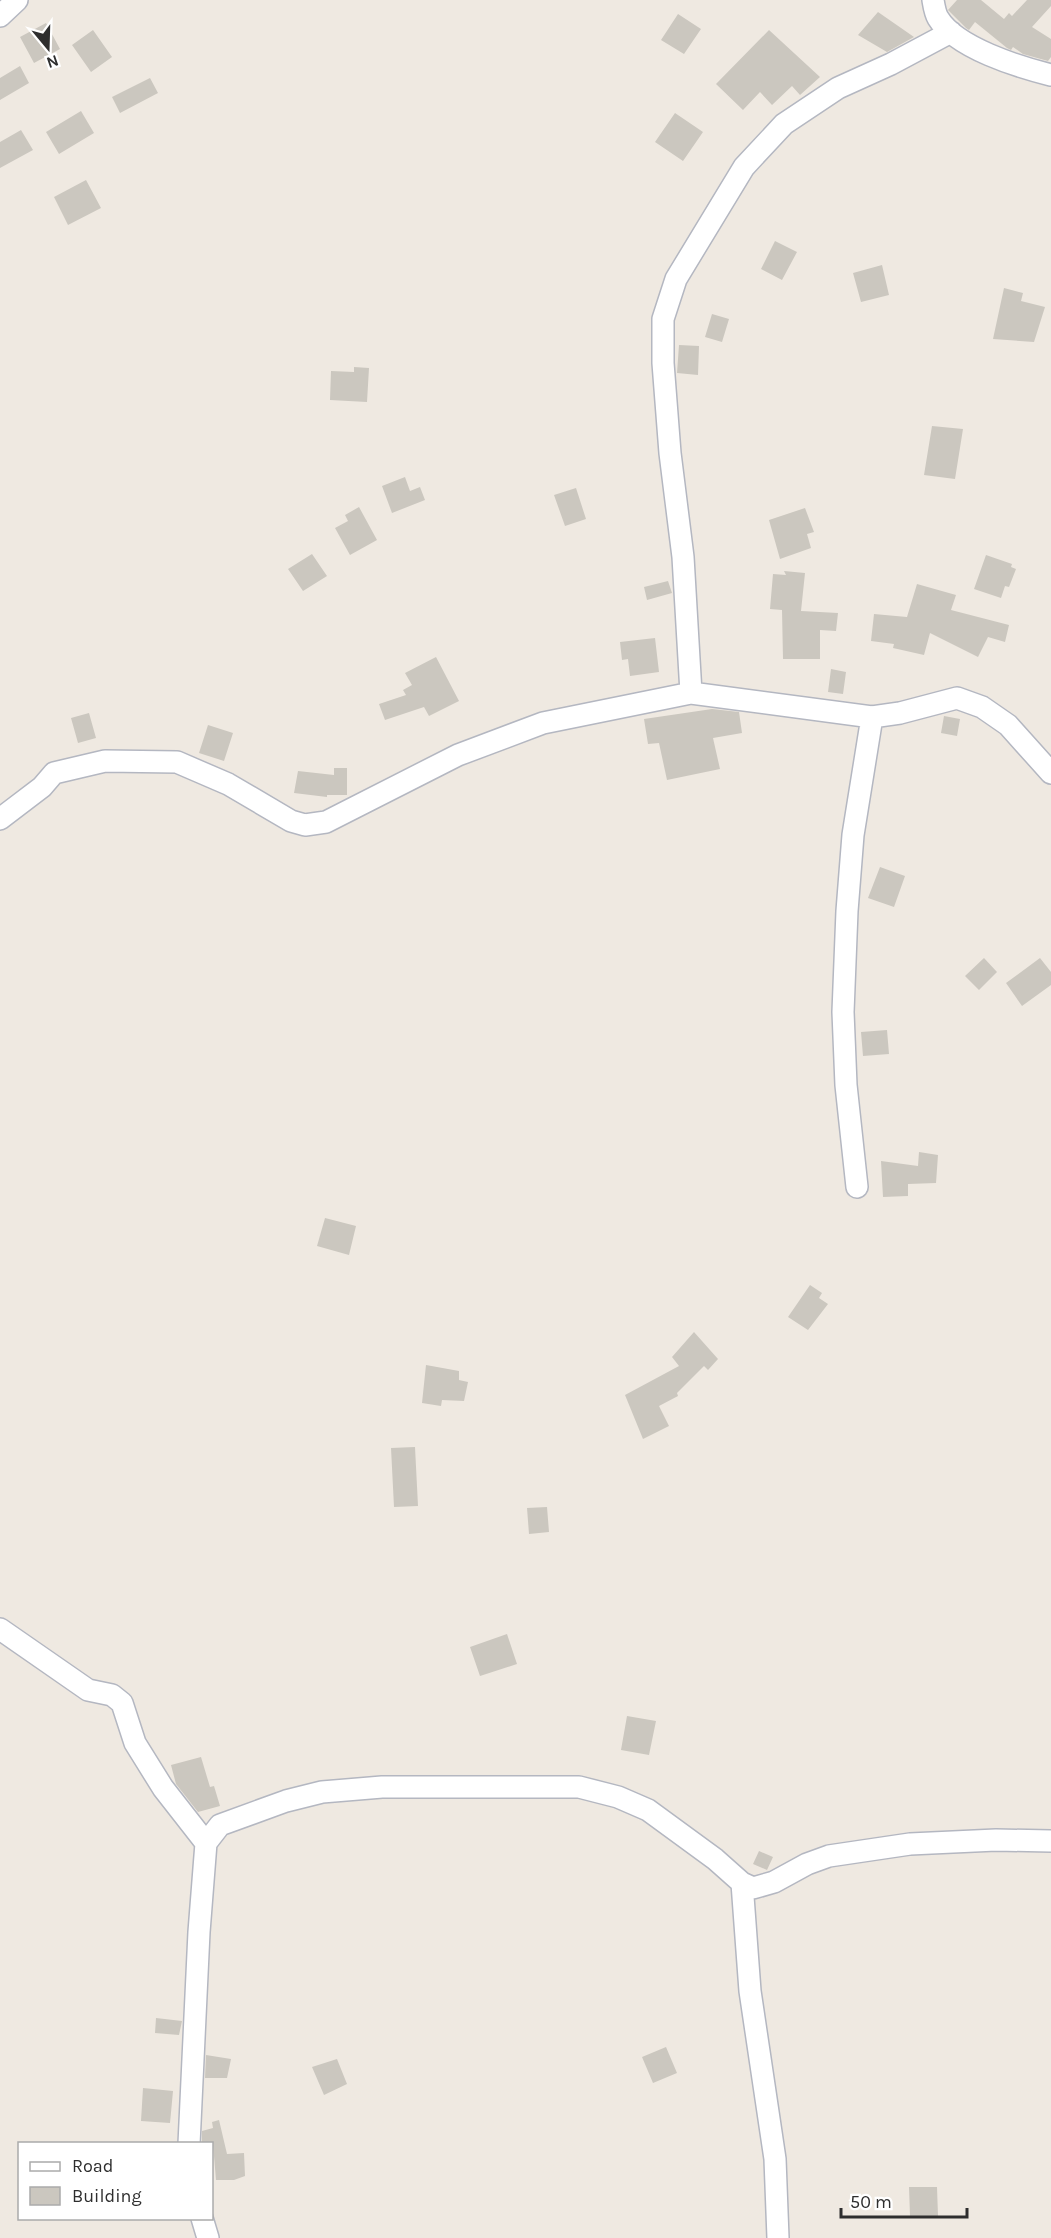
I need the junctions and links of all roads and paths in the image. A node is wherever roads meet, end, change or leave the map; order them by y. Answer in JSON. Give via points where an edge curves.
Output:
{"nodes":[{"id":1,"x":17,"y":0,"type":"edge"},
{"id":2,"x":933,"y":0,"type":"edge"},
{"id":3,"x":0,"y":16,"type":"edge"},
{"id":4,"x":951,"y":32,"type":"junction"},
{"id":5,"x":1051,"y":75,"type":"edge"},
{"id":6,"x":691,"y":693,"type":"junction"},
{"id":7,"x":872,"y":717,"type":"junction"},
{"id":8,"x":1051,"y":772,"type":"edge"},
{"id":9,"x":0,"y":819,"type":"edge"},
{"id":10,"x":857,"y":1187,"type":"dead end"},
{"id":11,"x":0,"y":1629,"type":"edge"},
{"id":12,"x":1051,"y":1841,"type":"edge"},
{"id":13,"x":206,"y":1843,"type":"junction"},
{"id":14,"x":742,"y":1883,"type":"junction"},
{"id":15,"x":189,"y":2142,"type":"edge"},
{"id":16,"x":203,"y":2220,"type":"edge"},
{"id":17,"x":208,"y":2238,"type":"edge"},
{"id":18,"x":778,"y":2238,"type":"edge"}],
"edges":[{"from":1,"to":3,"type":"street"},
{"from":2,"to":4,"type":"street","via":[[938,18]]},
{"from":4,"to":5,"type":"street","via":[[1000,58]]},
{"from":4,"to":6,"type":"street","via":[[838,88],[784,124],[744,168],[676,279],[663,319],[663,363],[683,557]]},
{"from":6,"to":7,"type":"street"},
{"from":6,"to":9,"type":"street","via":[[543,723],[458,755],[326,822],[304,825],[291,821],[228,784],[177,762],[105,761],[54,773]]},
{"from":7,"to":8,"type":"street","via":[[957,698],[982,707],[1008,725]]},
{"from":7,"to":10,"type":"street","via":[[853,835],[843,1012]]},
{"from":11,"to":13,"type":"street","via":[[88,1690],[112,1695],[122,1703],[135,1743],[163,1788]]},
{"from":12,"to":14,"type":"street","via":[[910,1844],[829,1856],[753,1888]]},
{"from":13,"to":14,"type":"street","via":[[220,1825],[322,1792],[382,1787],[579,1787],[648,1810]]},
{"from":13,"to":15,"type":"street"},
{"from":14,"to":18,"type":"street","via":[[750,1991],[775,2159]]},
{"from":16,"to":17,"type":"street"}]}
